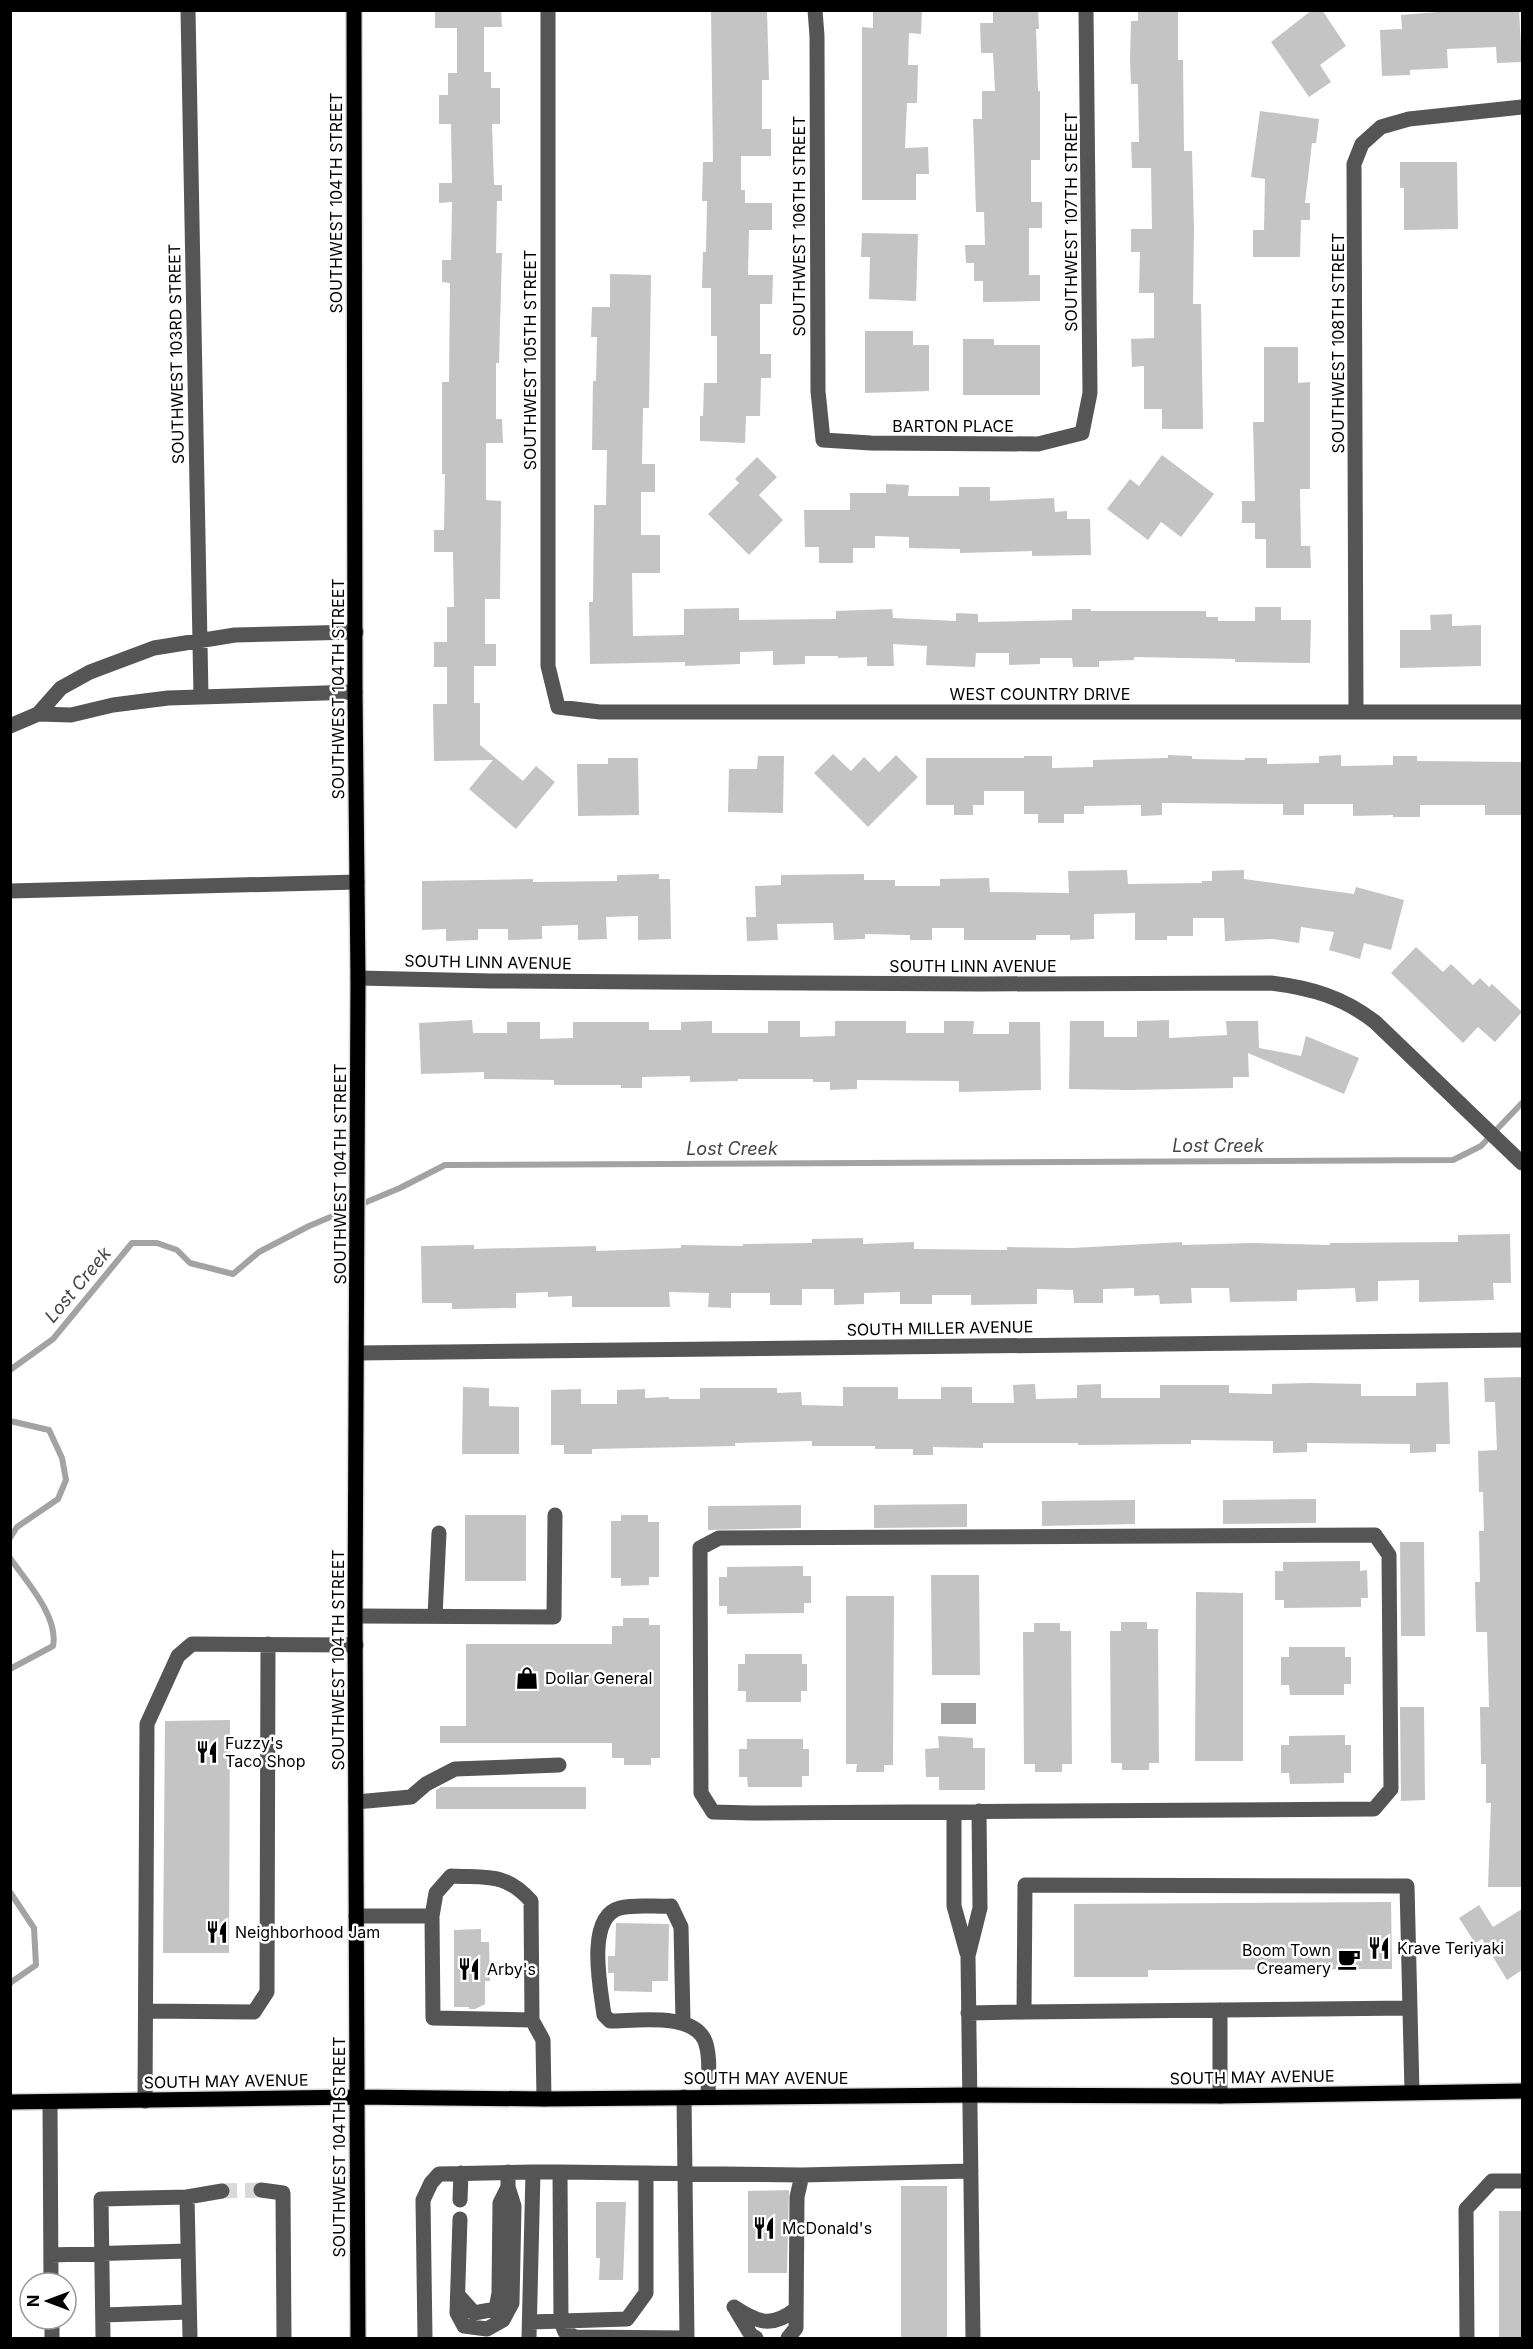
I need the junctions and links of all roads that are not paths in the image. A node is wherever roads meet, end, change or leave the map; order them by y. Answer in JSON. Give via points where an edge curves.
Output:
{"nodes":[{"id":1,"x":188,"y":10,"type":"edge"},
{"id":2,"x":354,"y":10,"type":"edge"},
{"id":3,"x":548,"y":10,"type":"edge"},
{"id":4,"x":815,"y":10,"type":"edge"},
{"id":5,"x":1086,"y":10,"type":"edge"},
{"id":6,"x":1522,"y":108,"type":"edge"},
{"id":7,"x":1082,"y":433,"type":"joint"},
{"id":8,"x":823,"y":440,"type":"joint"},
{"id":9,"x":356,"y":632,"type":"junction"},
{"id":10,"x":199,"y":640,"type":"junction"},
{"id":11,"x":355,"y":692,"type":"junction"},
{"id":12,"x":201,"y":696,"type":"junction"},
{"id":13,"x":558,"y":707,"type":"joint"},
{"id":14,"x":1356,"y":712,"type":"junction"},
{"id":15,"x":1522,"y":712,"type":"edge"},
{"id":16,"x":38,"y":714,"type":"junction"},
{"id":17,"x":10,"y":726,"type":"edge"},
{"id":18,"x":357,"y":882,"type":"junction"},
{"id":19,"x":10,"y":891,"type":"edge"},
{"id":20,"x":358,"y":978,"type":"junction"},
{"id":21,"x":1522,"y":1163,"type":"edge"},
{"id":22,"x":1522,"y":1340,"type":"edge"},
{"id":23,"x":357,"y":1353,"type":"junction"},
{"id":24,"x":555,"y":1515,"type":"dead end"},
{"id":25,"x":439,"y":1533,"type":"dead end"},
{"id":26,"x":356,"y":1616,"type":"junction"},
{"id":27,"x":435,"y":1616,"type":"junction"},
{"id":28,"x":268,"y":1644,"type":"junction"},
{"id":29,"x":356,"y":1645,"type":"junction"},
{"id":30,"x":559,"y":1765,"type":"dead end"},
{"id":31,"x":356,"y":1802,"type":"junction"},
{"id":32,"x":979,"y":1811,"type":"junction"},
{"id":33,"x":954,"y":1812,"type":"junction"},
{"id":34,"x":356,"y":1916,"type":"junction"},
{"id":35,"x":432,"y":1916,"type":"junction"},
{"id":36,"x":968,"y":1956,"type":"junction"},
{"id":37,"x":1410,"y":2008,"type":"junction"},
{"id":38,"x":1220,"y":2010,"type":"junction"},
{"id":39,"x":146,"y":2011,"type":"junction"},
{"id":40,"x":1024,"y":2012,"type":"junction"},
{"id":41,"x":968,"y":2013,"type":"junction"},
{"id":42,"x":532,"y":2020,"type":"junction"},
{"id":43,"x":683,"y":2021,"type":"junction"},
{"id":44,"x":1522,"y":2091,"type":"edge"},
{"id":45,"x":1412,"y":2092,"type":"junction"},
{"id":46,"x":970,"y":2095,"type":"junction"},
{"id":47,"x":1220,"y":2096,"type":"junction"},
{"id":48,"x":356,"y":2097,"type":"junction"},
{"id":49,"x":684,"y":2097,"type":"junction"},
{"id":50,"x":708,"y":2097,"type":"junction"},
{"id":51,"x":544,"y":2099,"type":"junction"},
{"id":52,"x":146,"y":2101,"type":"junction"},
{"id":53,"x":10,"y":2102,"type":"edge"},
{"id":54,"x":50,"y":2102,"type":"junction"},
{"id":55,"x":971,"y":2171,"type":"junction"},
{"id":56,"x":533,"y":2172,"type":"junction"},
{"id":57,"x":560,"y":2172,"type":"junction"},
{"id":58,"x":461,"y":2173,"type":"junction"},
{"id":59,"x":646,"y":2173,"type":"junction"},
{"id":60,"x":685,"y":2174,"type":"junction"},
{"id":61,"x":802,"y":2178,"type":"junction"},
{"id":62,"x":508,"y":2180,"type":"junction"},
{"id":63,"x":1522,"y":2181,"type":"edge"},
{"id":64,"x":261,"y":2190,"type":"tunnel mouth"},
{"id":65,"x":222,"y":2191,"type":"tunnel mouth"},
{"id":66,"x":187,"y":2197,"type":"junction"},
{"id":67,"x":460,"y":2200,"type":"dead end"},
{"id":68,"x":460,"y":2218,"type":"dead end"},
{"id":69,"x":188,"y":2251,"type":"junction"},
{"id":70,"x":102,"y":2253,"type":"junction"},
{"id":71,"x":51,"y":2254,"type":"junction"},
{"id":72,"x":51,"y":2271,"type":"edge"},
{"id":73,"x":796,"y":2309,"type":"junction"},
{"id":74,"x":189,"y":2312,"type":"junction"},
{"id":75,"x":103,"y":2315,"type":"junction"},
{"id":76,"x":530,"y":2322,"type":"junction"},
{"id":77,"x":561,"y":2322,"type":"junction"},
{"id":78,"x":103,"y":2338,"type":"edge"},
{"id":79,"x":190,"y":2338,"type":"edge"},
{"id":80,"x":284,"y":2338,"type":"edge"},
{"id":81,"x":358,"y":2338,"type":"edge"},
{"id":82,"x":425,"y":2338,"type":"edge"},
{"id":83,"x":529,"y":2338,"type":"edge"},
{"id":84,"x":687,"y":2338,"type":"edge"},
{"id":85,"x":756,"y":2338,"type":"edge"},
{"id":86,"x":788,"y":2338,"type":"edge"},
{"id":87,"x":973,"y":2338,"type":"edge"},
{"id":88,"x":1467,"y":2338,"type":"edge"}],
"edges":[{"from":1,"to":10,"type":"street","name":"SOUTHWEST 103RD STREET"},
{"from":2,"to":9,"type":"main road","name":"SOUTHWEST 104TH STREET"},
{"from":3,"to":13,"type":"street","name":"SOUTHWEST 105TH STREET","via":[[548,666]]},
{"from":4,"to":8,"type":"street","name":"SOUTHWEST 106TH STREET","via":[[818,391]]},
{"from":5,"to":7,"type":"street","name":"SOUTHWEST 107TH STREET","via":[[1090,393]]},
{"from":6,"to":14,"type":"street","name":"SOUTHWEST 108TH STREET","via":[[1409,119],[1370,134],[1357,153]]},
{"from":7,"to":8,"type":"street","name":"BARTON PLACE","via":[[1038,444]]},
{"from":9,"to":10,"type":"street","via":[[236,635]]},
{"from":9,"to":11,"type":"main road","name":"SOUTHWEST 104TH STREET"},
{"from":10,"to":12,"type":"street","name":"SOUTHWEST 103RD STREET"},
{"from":10,"to":16,"type":"street","via":[[154,648],[90,672],[61,688]]},
{"from":11,"to":12,"type":"street"},
{"from":11,"to":18,"type":"main road","name":"SOUTHWEST 104TH STREET"},
{"from":12,"to":16,"type":"street","via":[[113,705],[71,715]]},
{"from":13,"to":14,"type":"street","name":"WEST COUNTRY DRIVE","via":[[600,712]]},
{"from":14,"to":15,"type":"street","name":"WEST COUNTRY DRIVE"},
{"from":16,"to":17,"type":"street"},
{"from":18,"to":19,"type":"street"},
{"from":18,"to":20,"type":"main road","name":"SOUTHWEST 104TH STREET"},
{"from":20,"to":21,"type":"street","name":"SOUTH LINN AVENUE","via":[[1271,983],[1318,991],[1355,1006]]},
{"from":20,"to":23,"type":"main road","name":"SOUTHWEST 104TH STREET"},
{"from":22,"to":23,"type":"street","name":"SOUTH MILLER AVENUE"},
{"from":23,"to":26,"type":"main road","name":"SOUTHWEST 104TH STREET"},
{"from":24,"to":27,"type":"street","via":[[554,1617]]},
{"from":25,"to":27,"type":"street"},
{"from":26,"to":27,"type":"street"},
{"from":26,"to":29,"type":"main road","name":"SOUTHWEST 104TH STREET"},
{"from":28,"to":29,"type":"street"},
{"from":28,"to":39,"type":"street","via":[[192,1644],[178,1656],[147,1724]]},
{"from":28,"to":39,"type":"street","via":[[267,1992],[254,2012]]},
{"from":29,"to":31,"type":"main road","name":"SOUTHWEST 104TH STREET"},
{"from":30,"to":31,"type":"street","via":[[455,1769],[411,1797]]},
{"from":31,"to":34,"type":"main road","name":"SOUTHWEST 104TH STREET"},
{"from":32,"to":33,"type":"street"},
{"from":32,"to":33,"type":"street","via":[[1374,1809],[1391,1789],[1389,1555],[1375,1535],[719,1538],[700,1548],[701,1793],[713,1812]]},
{"from":32,"to":36,"type":"street","via":[[980,1908]]},
{"from":33,"to":36,"type":"street","via":[[954,1906]]},
{"from":34,"to":35,"type":"street"},
{"from":34,"to":48,"type":"main road","name":"SOUTHWEST 104TH STREET"},
{"from":35,"to":42,"type":"street","via":[[433,2018]]},
{"from":35,"to":42,"type":"street","via":[[436,1893],[452,1876],[504,1879],[523,1892],[531,1901]]},
{"from":36,"to":41,"type":"street"},
{"from":37,"to":38,"type":"street"},
{"from":37,"to":40,"type":"street","via":[[1407,1886],[1025,1885]]},
{"from":37,"to":45,"type":"street"},
{"from":38,"to":40,"type":"street"},
{"from":38,"to":47,"type":"street"},
{"from":39,"to":52,"type":"street"},
{"from":40,"to":41,"type":"street"},
{"from":41,"to":46,"type":"street"},
{"from":42,"to":51,"type":"street","via":[[543,2040]]},
{"from":43,"to":43,"type":"street","via":[[610,2020],[604,2015],[596,1956],[605,1919],[618,1908],[670,1906],[681,1928]]},
{"from":43,"to":50,"type":"street","via":[[697,2029],[704,2040]]},
{"from":44,"to":45,"type":"main road","name":"SOUTH MAY AVENUE"},
{"from":45,"to":47,"type":"main road","name":"SOUTH MAY AVENUE"},
{"from":46,"to":47,"type":"main road","name":"SOUTH MAY AVENUE"},
{"from":46,"to":50,"type":"main road","name":"SOUTH MAY AVENUE"},
{"from":46,"to":55,"type":"street"},
{"from":48,"to":51,"type":"main road","name":"SOUTH MAY AVENUE"},
{"from":48,"to":52,"type":"main road","name":"SOUTH MAY AVENUE"},
{"from":48,"to":81,"type":"main road","name":"SOUTHWEST 104TH STREET"},
{"from":49,"to":50,"type":"main road","name":"SOUTH MAY AVENUE"},
{"from":49,"to":51,"type":"main road","name":"SOUTH MAY AVENUE"},
{"from":49,"to":60,"type":"street"},
{"from":52,"to":54,"type":"main road","name":"SOUTH MAY AVENUE"},
{"from":53,"to":54,"type":"main road","name":"SOUTH MAY AVENUE"},
{"from":54,"to":71,"type":"street"},
{"from":55,"to":61,"type":"street"},
{"from":55,"to":87,"type":"street"},
{"from":56,"to":57,"type":"street"},
{"from":56,"to":62,"type":"street"},
{"from":56,"to":76,"type":"street"},
{"from":57,"to":59,"type":"street"},
{"from":57,"to":77,"type":"street"},
{"from":58,"to":62,"type":"street"},
{"from":58,"to":67,"type":"street"},
{"from":58,"to":82,"type":"street","via":[[439,2174],[430,2182],[423,2200]]},
{"from":59,"to":60,"type":"street"},
{"from":59,"to":77,"type":"street","via":[[646,2293],[627,2319]]},
{"from":60,"to":61,"type":"street"},
{"from":60,"to":84,"type":"street"},
{"from":61,"to":73,"type":"street","via":[[797,2197]]},
{"from":62,"to":68,"type":"street","via":[[514,2206],[512,2303],[503,2320],[487,2329],[464,2326],[457,2313]]},
{"from":63,"to":88,"type":"street","via":[[1492,2181],[1466,2209]]},
{"from":64,"to":80,"type":"street","via":[[283,2193]]},
{"from":65,"to":66,"type":"street"},
{"from":66,"to":69,"type":"street"},
{"from":66,"to":70,"type":"street","via":[[101,2199]]},
{"from":69,"to":70,"type":"street"},
{"from":69,"to":74,"type":"street"},
{"from":70,"to":71,"type":"street"},
{"from":70,"to":75,"type":"street"},
{"from":71,"to":72,"type":"street"},
{"from":73,"to":85,"type":"street","via":[[785,2318],[770,2322],[754,2320],[734,2307]]},
{"from":73,"to":86,"type":"street","via":[[796,2328]]},
{"from":74,"to":75,"type":"street"},
{"from":74,"to":79,"type":"street"},
{"from":75,"to":78,"type":"street"},
{"from":76,"to":77,"type":"street"},
{"from":76,"to":83,"type":"street"},
{"from":77,"to":84,"type":"street","via":[[565,2332],[575,2337]]}]}
